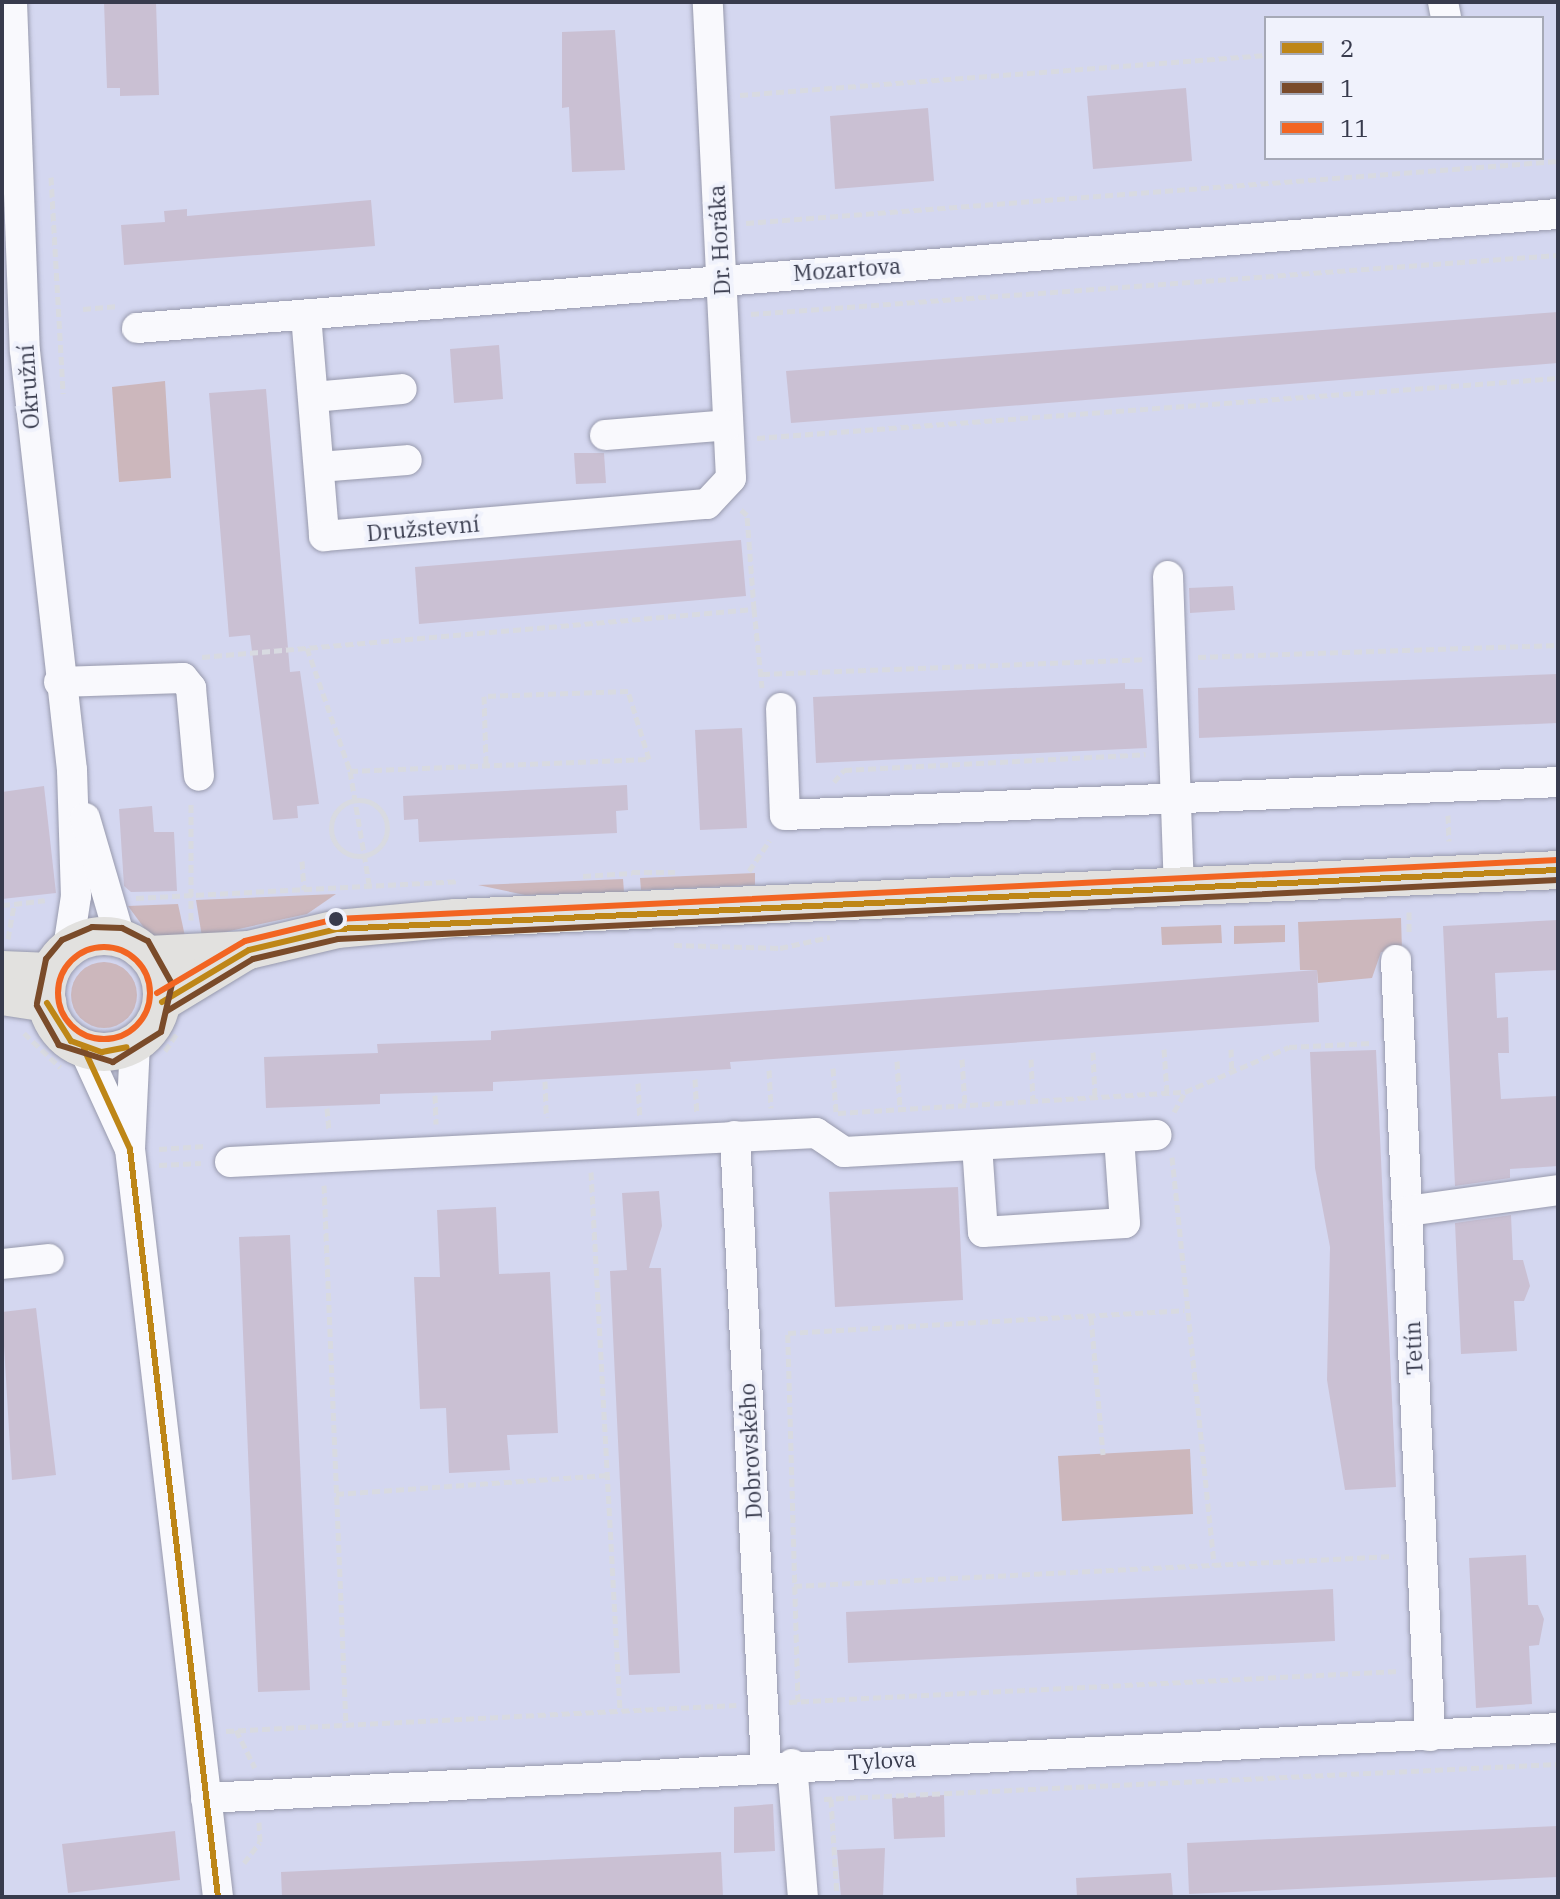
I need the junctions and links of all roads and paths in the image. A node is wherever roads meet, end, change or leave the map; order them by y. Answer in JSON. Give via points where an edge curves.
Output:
{"nodes":[{"id":1,"x":12,"y":2,"type":"edge"},
{"id":2,"x":708,"y":2,"type":"edge"},
{"id":3,"x":1264,"y":55,"type":"edge"},
{"id":4,"x":734,"y":79,"type":"dead end"},
{"id":5,"x":735,"y":95,"type":"junction"},
{"id":6,"x":735,"y":109,"type":"dead end"},
{"id":7,"x":1558,"y":161,"type":"edge"},
{"id":8,"x":1499,"y":162,"type":"edge"},
{"id":9,"x":51,"y":164,"type":"dead end"},
{"id":10,"x":739,"y":210,"type":"dead end"},
{"id":11,"x":1558,"y":214,"type":"edge"},
{"id":12,"x":1558,"y":255,"type":"edge"},
{"id":13,"x":720,"y":279,"type":"junction"},
{"id":14,"x":83,"y":309,"type":"dead end"},
{"id":15,"x":306,"y":315,"type":"junction"},
{"id":16,"x":738,"y":315,"type":"dead end"},
{"id":17,"x":134,"y":316,"type":"joint"},
{"id":18,"x":1558,"y":378,"type":"edge"},
{"id":19,"x":402,"y":389,"type":"dead end"},
{"id":20,"x":313,"y":397,"type":"junction"},
{"id":21,"x":63,"y":398,"type":"dead end"},
{"id":22,"x":735,"y":432,"type":"junction"},
{"id":23,"x":605,"y":435,"type":"dead end"},
{"id":24,"x":407,"y":460,"type":"dead end"},
{"id":25,"x":319,"y":467,"type":"junction"},
{"id":26,"x":732,"y":490,"type":"junction"},
{"id":27,"x":747,"y":515,"type":"junction"},
{"id":28,"x":1168,"y":576,"type":"dead end"},
{"id":29,"x":307,"y":648,"type":"junction"},
{"id":30,"x":191,"y":658,"type":"dead end"},
{"id":31,"x":59,"y":682,"type":"junction"},
{"id":32,"x":781,"y":708,"type":"dead end"},
{"id":33,"x":1175,"y":752,"type":"junction"},
{"id":34,"x":486,"y":765,"type":"junction"},
{"id":35,"x":350,"y":771,"type":"junction"},
{"id":36,"x":199,"y":776,"type":"joint"},
{"id":37,"x":1558,"y":782,"type":"edge"},
{"id":38,"x":830,"y":788,"type":"dead end"},
{"id":39,"x":1176,"y":799,"type":"junction"},
{"id":40,"x":354,"y":801,"type":"junction"},
{"id":41,"x":785,"y":815,"type":"junction"},
{"id":42,"x":363,"y":856,"type":"junction"},
{"id":43,"x":302,"y":861,"type":"dead end"},
{"id":44,"x":1558,"y":870,"type":"edge"},
{"id":45,"x":691,"y":871,"type":"dead end"},
{"id":46,"x":736,"y":871,"type":"dead end"},
{"id":47,"x":574,"y":876,"type":"dead end"},
{"id":48,"x":472,"y":881,"type":"dead end"},
{"id":49,"x":369,"y":883,"type":"junction"},
{"id":50,"x":1179,"y":889,"type":"junction"},
{"id":51,"x":304,"y":890,"type":"junction"},
{"id":52,"x":90,"y":895,"type":"junction"},
{"id":53,"x":186,"y":896,"type":"junction"},
{"id":54,"x":14,"y":904,"type":"junction"},
{"id":55,"x":2,"y":905,"type":"edge"},
{"id":56,"x":635,"y":908,"type":"junction"},
{"id":57,"x":1423,"y":911,"type":"dead end"},
{"id":58,"x":1393,"y":912,"type":"dead end"},
{"id":59,"x":835,"y":936,"type":"dead end"},
{"id":60,"x":134,"y":946,"type":"junction"},
{"id":61,"x":249,"y":950,"type":"junction"},
{"id":62,"x":1396,"y":960,"type":"dead end"},
{"id":63,"x":2,"y":970,"type":"edge"},
{"id":64,"x":55,"y":974,"type":"junction"},
{"id":65,"x":10,"y":1012,"type":"edge"},
{"id":66,"x":174,"y":1012,"type":"junction"},
{"id":67,"x":1400,"y":1041,"type":"junction"},
{"id":68,"x":135,"y":1043,"type":"junction"},
{"id":69,"x":1164,"y":1049,"type":"dead end"},
{"id":70,"x":1231,"y":1049,"type":"dead end"},
{"id":71,"x":1093,"y":1052,"type":"dead end"},
{"id":72,"x":962,"y":1059,"type":"dead end"},
{"id":73,"x":1031,"y":1059,"type":"dead end"},
{"id":74,"x":76,"y":1060,"type":"junction"},
{"id":75,"x":897,"y":1061,"type":"dead end"},
{"id":76,"x":833,"y":1068,"type":"dead end"},
{"id":77,"x":769,"y":1070,"type":"dead end"},
{"id":78,"x":1232,"y":1072,"type":"junction"},
{"id":79,"x":695,"y":1079,"type":"dead end"},
{"id":80,"x":545,"y":1081,"type":"dead end"},
{"id":81,"x":638,"y":1083,"type":"dead end"},
{"id":82,"x":135,"y":1091,"type":"junction"},
{"id":83,"x":1167,"y":1093,"type":"dead end"},
{"id":84,"x":435,"y":1095,"type":"dead end"},
{"id":85,"x":1095,"y":1097,"type":"dead end"},
{"id":86,"x":1033,"y":1101,"type":"dead end"},
{"id":87,"x":965,"y":1105,"type":"dead end"},
{"id":88,"x":900,"y":1109,"type":"dead end"},
{"id":89,"x":836,"y":1113,"type":"dead end"},
{"id":90,"x":771,"y":1117,"type":"dead end"},
{"id":91,"x":697,"y":1121,"type":"dead end"},
{"id":92,"x":641,"y":1125,"type":"dead end"},
{"id":93,"x":547,"y":1130,"type":"dead end"},
{"id":94,"x":735,"y":1136,"type":"junction"},
{"id":95,"x":436,"y":1137,"type":"dead end"},
{"id":96,"x":1119,"y":1137,"type":"junction"},
{"id":97,"x":1166,"y":1137,"type":"junction"},
{"id":98,"x":590,"y":1143,"type":"junction"},
{"id":99,"x":977,"y":1145,"type":"junction"},
{"id":100,"x":144,"y":1149,"type":"junction"},
{"id":101,"x":220,"y":1154,"type":"junction"},
{"id":102,"x":323,"y":1157,"type":"junction"},
{"id":103,"x":158,"y":1165,"type":"dead end"},
{"id":104,"x":1558,"y":1190,"type":"edge"},
{"id":105,"x":1407,"y":1211,"type":"junction"},
{"id":106,"x":49,"y":1259,"type":"dead end"},
{"id":107,"x":2,"y":1264,"type":"edge"},
{"id":108,"x":1184,"y":1310,"type":"junction"},
{"id":109,"x":1091,"y":1317,"type":"junction"},
{"id":110,"x":1103,"y":1454,"type":"dead end"},
{"id":111,"x":608,"y":1475,"type":"junction"},
{"id":112,"x":336,"y":1494,"type":"junction"},
{"id":113,"x":1422,"y":1555,"type":"junction"},
{"id":114,"x":1214,"y":1566,"type":"junction"},
{"id":115,"x":794,"y":1586,"type":"junction"},
{"id":116,"x":1428,"y":1670,"type":"junction"},
{"id":117,"x":798,"y":1702,"type":"junction"},
{"id":118,"x":762,"y":1703,"type":"junction"},
{"id":119,"x":620,"y":1711,"type":"junction"},
{"id":120,"x":346,"y":1725,"type":"junction"},
{"id":121,"x":1558,"y":1728,"type":"edge"},
{"id":122,"x":222,"y":1731,"type":"dead end"},
{"id":123,"x":1430,"y":1736,"type":"junction"},
{"id":124,"x":1558,"y":1764,"type":"edge"},
{"id":125,"x":779,"y":1765,"type":"junction"},
{"id":126,"x":206,"y":1798,"type":"junction"},
{"id":127,"x":831,"y":1799,"type":"junction"},
{"id":128,"x":796,"y":1801,"type":"junction"},
{"id":129,"x":218,"y":1897,"type":"edge"},
{"id":130,"x":803,"y":1897,"type":"edge"},
{"id":131,"x":837,"y":1897,"type":"edge"}],
"edges":[{"from":1,"to":31,"type":"street","name":"Okružní","via":[[25,351]]},
{"from":2,"to":13,"type":"street","name":"Dr. Horáka"},
{"from":3,"to":5,"type":"path"},
{"from":4,"to":5,"type":"path"},
{"from":5,"to":6,"type":"path"},
{"from":7,"to":8,"type":"path"},
{"from":8,"to":10,"type":"path","via":[[740,224]]},
{"from":9,"to":21,"type":"path"},
{"from":11,"to":13,"type":"street","name":"Mozartova"},
{"from":12,"to":16,"type":"path"},
{"from":13,"to":15,"type":"street","name":"Mozartova"},
{"from":13,"to":22,"type":"street","name":"Dr. Horáka"},
{"from":14,"to":17,"type":"path"},
{"from":15,"to":17,"type":"street","name":"Mozartova"},
{"from":15,"to":20,"type":"street","name":"Družstevní"},
{"from":18,"to":22,"type":"path"},
{"from":19,"to":20,"type":"street"},
{"from":20,"to":25,"type":"street","name":"Družstevní"},
{"from":22,"to":23,"type":"street"},
{"from":22,"to":26,"type":"street","name":"Dr. Horáka"},
{"from":24,"to":25,"type":"street"},
{"from":25,"to":26,"type":"street","name":"Družstevní","via":[[324,536],[707,504]]},
{"from":26,"to":27,"type":"path"},
{"from":26,"to":27,"type":"path"},
{"from":27,"to":29,"type":"path","via":[[754,609]]},
{"from":28,"to":33,"type":"street"},
{"from":29,"to":30,"type":"path"},
{"from":29,"to":35,"type":"path"},
{"from":31,"to":36,"type":"street","via":[[183,678],[191,688]]},
{"from":31,"to":52,"type":"street","name":"Okružní"},
{"from":32,"to":41,"type":"street"},
{"from":33,"to":38,"type":"path","via":[[844,770]]},
{"from":33,"to":39,"type":"street"},
{"from":34,"to":34,"type":"path","via":[[590,761],[649,759],[628,691],[484,696]]},
{"from":34,"to":35,"type":"path"},
{"from":35,"to":40,"type":"path"},
{"from":36,"to":53,"type":"path","via":[[188,816]]},
{"from":37,"to":39,"type":"street"},
{"from":39,"to":41,"type":"street"},
{"from":39,"to":50,"type":"street"},
{"from":40,"to":42,"type":"path"},
{"from":40,"to":42,"type":"path","via":[[336,812],[332,833],[343,851]]},
{"from":40,"to":42,"type":"path","via":[[378,807],[386,818],[384,843]]},
{"from":41,"to":46,"type":"path","via":[[751,871]]},
{"from":42,"to":49,"type":"path"},
{"from":43,"to":51,"type":"path"},
{"from":44,"to":50,"type":"main road"},
{"from":45,"to":56,"type":"path"},
{"from":47,"to":56,"type":"path"},
{"from":48,"to":49,"type":"path"},
{"from":49,"to":51,"type":"path"},
{"from":50,"to":56,"type":"main road"},
{"from":51,"to":53,"type":"path"},
{"from":52,"to":53,"type":"path"},
{"from":52,"to":54,"type":"path"},
{"from":52,"to":60,"type":"street","name":"Okružní"},
{"from":52,"to":64,"type":"street","name":"Okružní"},
{"from":54,"to":55,"type":"path"},
{"from":54,"to":63,"type":"path"},
{"from":56,"to":59,"type":"path","via":[[732,950]]},
{"from":56,"to":61,"type":"main road","via":[[337,929]]},
{"from":57,"to":58,"type":"path"},
{"from":60,"to":61,"type":"main road"},
{"from":60,"to":64,"type":"main road","via":[[93,937]]},
{"from":60,"to":66,"type":"main road"},
{"from":61,"to":66,"type":"main road"},
{"from":62,"to":67,"type":"street","name":"Tetín"},
{"from":63,"to":64,"type":"main road"},
{"from":64,"to":65,"type":"main road"},
{"from":64,"to":74,"type":"main road","via":[[59,1031]]},
{"from":65,"to":74,"type":"path"},
{"from":66,"to":68,"type":"main road"},
{"from":66,"to":82,"type":"path","via":[[157,1087]]},
{"from":67,"to":78,"type":"path","via":[[1289,1047]]},
{"from":67,"to":105,"type":"street","name":"Tetín"},
{"from":68,"to":74,"type":"main road"},
{"from":68,"to":82,"type":"street"},
{"from":69,"to":83,"type":"path"},
{"from":70,"to":78,"type":"path"},
{"from":71,"to":85,"type":"path"},
{"from":72,"to":87,"type":"path"},
{"from":73,"to":86,"type":"path"},
{"from":74,"to":100,"type":"street"},
{"from":75,"to":88,"type":"path"},
{"from":76,"to":89,"type":"path"},
{"from":77,"to":90,"type":"path"},
{"from":78,"to":97,"type":"path","via":[[1185,1092]]},
{"from":79,"to":91,"type":"path"},
{"from":80,"to":93,"type":"path"},
{"from":81,"to":92,"type":"path"},
{"from":82,"to":100,"type":"street"},
{"from":84,"to":95,"type":"path"},
{"from":94,"to":98,"type":"street"},
{"from":94,"to":99,"type":"street","via":[[816,1133],[844,1152]]},
{"from":94,"to":118,"type":"street","name":"Dobrovského"},
{"from":96,"to":97,"type":"street"},
{"from":96,"to":99,"type":"street"},
{"from":96,"to":99,"type":"street","via":[[1125,1223],[983,1232]]},
{"from":97,"to":108,"type":"path"},
{"from":98,"to":102,"type":"street"},
{"from":98,"to":111,"type":"path"},
{"from":100,"to":101,"type":"path"},
{"from":100,"to":126,"type":"street"},
{"from":101,"to":102,"type":"street"},
{"from":101,"to":103,"type":"path"},
{"from":102,"to":112,"type":"path"},
{"from":104,"to":105,"type":"street"},
{"from":105,"to":113,"type":"street","name":"Tetín"},
{"from":106,"to":107,"type":"street"},
{"from":108,"to":109,"type":"path"},
{"from":108,"to":114,"type":"path"},
{"from":109,"to":110,"type":"path"},
{"from":109,"to":115,"type":"path","via":[[788,1333]]},
{"from":111,"to":112,"type":"path"},
{"from":111,"to":119,"type":"path"},
{"from":112,"to":120,"type":"path"},
{"from":113,"to":114,"type":"path"},
{"from":113,"to":116,"type":"street","name":"Tetín"},
{"from":114,"to":115,"type":"path"},
{"from":115,"to":117,"type":"path"},
{"from":116,"to":117,"type":"path"},
{"from":116,"to":123,"type":"street","name":"Tetín"},
{"from":117,"to":118,"type":"path"},
{"from":118,"to":119,"type":"path"},
{"from":118,"to":125,"type":"street","name":"Dobrovského"},
{"from":119,"to":120,"type":"path"},
{"from":120,"to":122,"type":"path"},
{"from":121,"to":123,"type":"street","name":"Tylova"},
{"from":123,"to":125,"type":"street","name":"Tylova"},
{"from":124,"to":127,"type":"path"},
{"from":125,"to":126,"type":"street","name":"Tylova"},
{"from":125,"to":128,"type":"street","name":"Dobrovského"},
{"from":126,"to":129,"type":"street"},
{"from":127,"to":128,"type":"path"},
{"from":127,"to":131,"type":"path"},
{"from":128,"to":130,"type":"street","name":"Dobrovského"}]}
